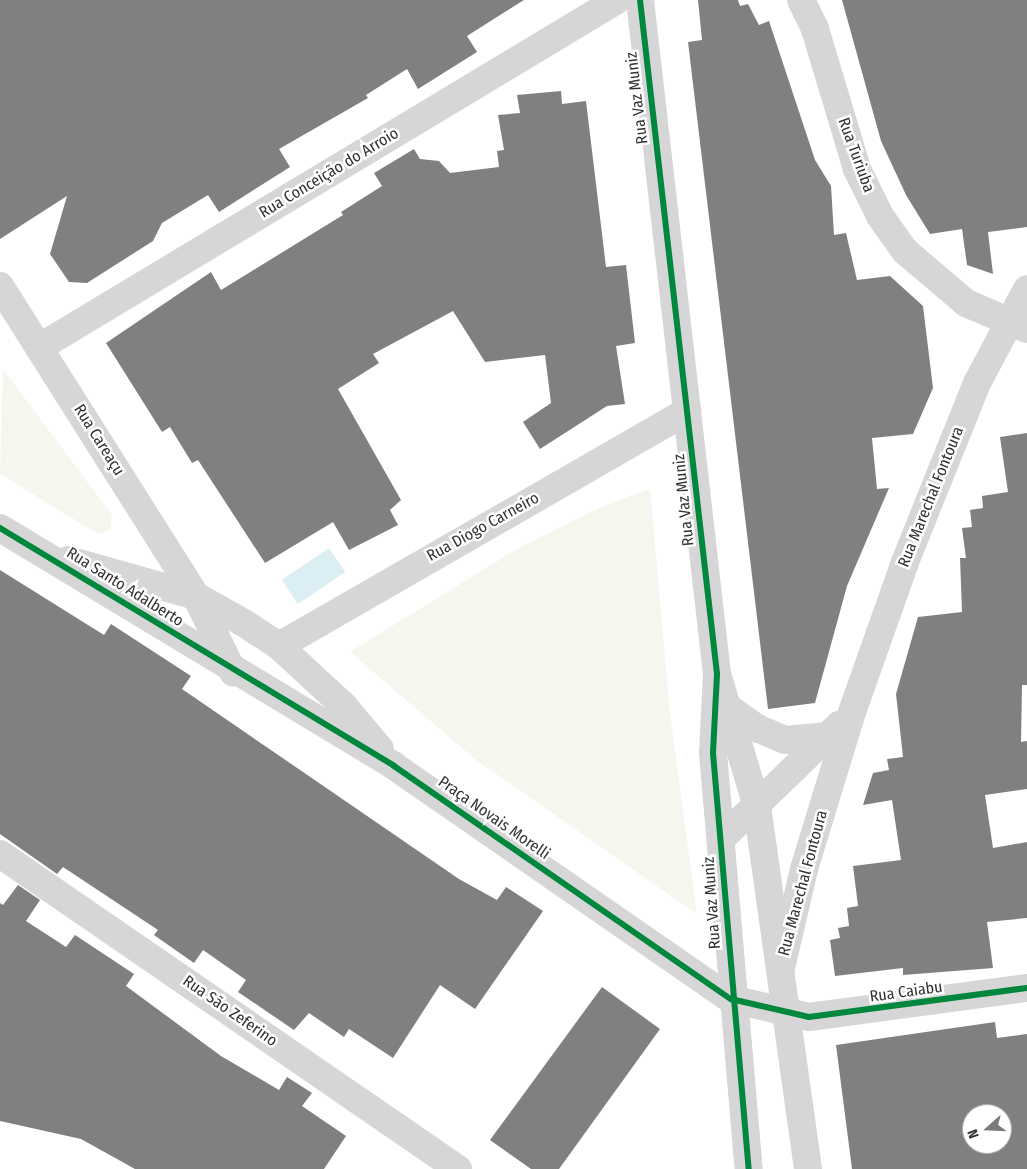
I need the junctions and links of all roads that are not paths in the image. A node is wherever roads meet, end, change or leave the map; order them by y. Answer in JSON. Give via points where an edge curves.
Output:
{"nodes":[{"id":1,"x":617,"y":0,"type":"edge"},
{"id":2,"x":640,"y":0,"type":"edge"},
{"id":3,"x":801,"y":0,"type":"edge"},
{"id":4,"x":0,"y":286,"type":"edge"},
{"id":5,"x":1027,"y":289,"type":"edge"},
{"id":6,"x":1016,"y":326,"type":"edge"},
{"id":7,"x":40,"y":346,"type":"junction"},
{"id":8,"x":687,"y":411,"type":"junction"},
{"id":9,"x":0,"y":528,"type":"edge"},
{"id":10,"x":48,"y":555,"type":"junction"},
{"id":11,"x":196,"y":596,"type":"junction"},
{"id":12,"x":279,"y":646,"type":"junction"},
{"id":13,"x":234,"y":672,"type":"junction"},
{"id":14,"x":717,"y":674,"type":"junction"},
{"id":15,"x":730,"y":709,"type":"junction"},
{"id":16,"x":852,"y":712,"type":"junction"},
{"id":17,"x":828,"y":736,"type":"junction"},
{"id":18,"x":394,"y":766,"type":"junction"},
{"id":19,"x":757,"y":806,"type":"junction"},
{"id":20,"x":721,"y":839,"type":"junction"},
{"id":21,"x":0,"y":854,"type":"edge"},
{"id":22,"x":781,"y":968,"type":"junction"},
{"id":23,"x":1027,"y":988,"type":"edge"},
{"id":24,"x":732,"y":999,"type":"junction"},
{"id":25,"x":789,"y":1016,"type":"junction"},
{"id":26,"x":458,"y":1169,"type":"edge"},
{"id":27,"x":749,"y":1169,"type":"edge"},
{"id":28,"x":808,"y":1169,"type":"edge"}],
"edges":[{"from":1,"to":7,"type":"street","name":"Rua Conceição do Arroio"},
{"from":2,"to":8,"type":"street","name":"Rua Vaz Muniz"},
{"from":3,"to":6,"type":"street","name":"Rua Turiuba","via":[[815,29],[857,169],[880,216],[905,251],[936,280],[966,303]]},
{"from":4,"to":7,"type":"street","name":"Rua Careaçu"},
{"from":5,"to":6,"type":"street","name":"Rua Marechal Fontoura"},
{"from":6,"to":16,"type":"street","name":"Rua Marechal Fontoura","via":[[929,500]]},
{"from":7,"to":11,"type":"street","name":"Rua Careaçu"},
{"from":8,"to":12,"type":"street","name":"Rua Diogo Carneiro"},
{"from":8,"to":14,"type":"street","name":"Rua Vaz Muniz"},
{"from":9,"to":10,"type":"street","name":"Rua Santo Adalberto"},
{"from":10,"to":11,"type":"street","name":"Rua Santo Adalberto"},
{"from":10,"to":13,"type":"street","name":"Rua Santo Adalberto"},
{"from":11,"to":12,"type":"street","name":"Praça Novais Morelli"},
{"from":11,"to":13,"type":"street"},
{"from":12,"to":18,"type":"street","name":"Praça Novais Morelli","via":[[343,705]]},
{"from":13,"to":18,"type":"street","name":"Praça Novais Morelli"},
{"from":14,"to":15,"type":"street","name":"Rua Vaz Muniz"},
{"from":14,"to":20,"type":"street","name":"Rua Vaz Muniz","via":[[711,722]]},
{"from":15,"to":17,"type":"street","via":[[758,729],[785,740]]},
{"from":15,"to":19,"type":"street","name":"Rua Vaz Muniz"},
{"from":16,"to":17,"type":"street","name":"Rua Marechal Fontoura"},
{"from":16,"to":22,"type":"street","name":"Rua Marechal Fontoura","via":[[804,869]]},
{"from":17,"to":19,"type":"street","name":"Rua Marechal Fontoura"},
{"from":18,"to":24,"type":"street","name":"Praça Novais Morelli"},
{"from":19,"to":20,"type":"street","name":"Rua Vaz Muniz"},
{"from":19,"to":22,"type":"street","name":"Rua Vaz Muniz"},
{"from":20,"to":24,"type":"street","name":"Rua Vaz Muniz"},
{"from":21,"to":26,"type":"street","name":"Rua São Zeferino"},
{"from":22,"to":25,"type":"street","name":"Rua Vaz Muniz"},
{"from":23,"to":25,"type":"street","name":"Rua Caiabu","via":[[837,1016]]},
{"from":24,"to":25,"type":"street"},
{"from":24,"to":27,"type":"street","name":"Rua Vaz Muniz"},
{"from":25,"to":28,"type":"street","name":"Rua Vaz Muniz"}]}
